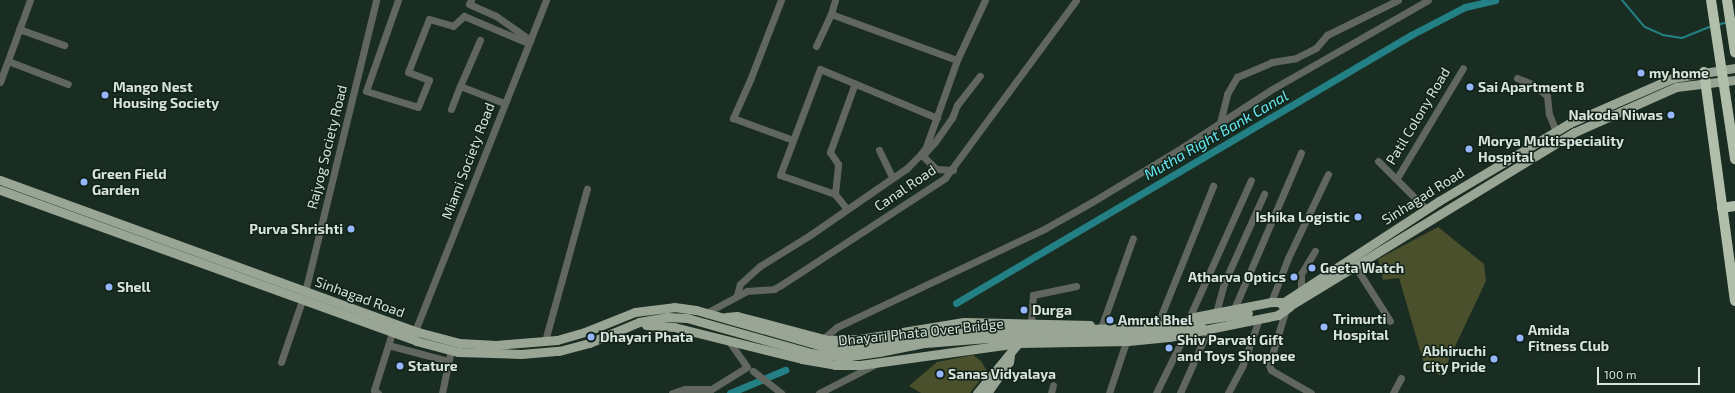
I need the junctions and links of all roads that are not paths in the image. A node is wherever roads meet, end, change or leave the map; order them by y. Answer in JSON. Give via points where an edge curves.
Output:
{"nodes":[{"id":1,"x":30,"y":0,"type":"edge"},
{"id":2,"x":376,"y":0,"type":"edge"},
{"id":3,"x":398,"y":0,"type":"edge"},
{"id":4,"x":471,"y":0,"type":"edge"},
{"id":5,"x":546,"y":0,"type":"edge"},
{"id":6,"x":781,"y":0,"type":"edge"},
{"id":7,"x":835,"y":0,"type":"edge"},
{"id":8,"x":985,"y":0,"type":"edge"},
{"id":9,"x":1076,"y":0,"type":"edge"},
{"id":10,"x":1398,"y":0,"type":"edge"},
{"id":11,"x":1428,"y":0,"type":"edge"},
{"id":12,"x":1711,"y":0,"type":"edge"},
{"id":13,"x":1727,"y":0,"type":"edge"},
{"id":14,"x":831,"y":14,"type":"junction"},
{"id":15,"x":498,"y":17,"type":"junction"},
{"id":16,"x":494,"y":28,"type":"junction"},
{"id":17,"x":19,"y":29,"type":"junction"},
{"id":18,"x":480,"y":40,"type":"dead end"},
{"id":19,"x":529,"y":41,"type":"junction"},
{"id":20,"x":64,"y":45,"type":"dead end"},
{"id":21,"x":816,"y":46,"type":"dead end"},
{"id":22,"x":1735,"y":52,"type":"edge"},
{"id":23,"x":957,"y":60,"type":"junction"},
{"id":24,"x":8,"y":61,"type":"junction"},
{"id":25,"x":1463,"y":68,"type":"dead end"},
{"id":26,"x":1735,"y":68,"type":"edge"},
{"id":27,"x":1704,"y":72,"type":"junction"},
{"id":28,"x":980,"y":76,"type":"dead end"},
{"id":29,"x":1517,"y":78,"type":"dead end"},
{"id":30,"x":1735,"y":80,"type":"edge"},
{"id":31,"x":0,"y":82,"type":"edge"},
{"id":32,"x":855,"y":83,"type":"junction"},
{"id":33,"x":1706,"y":83,"type":"junction"},
{"id":34,"x":68,"y":84,"type":"dead end"},
{"id":35,"x":460,"y":86,"type":"junction"},
{"id":36,"x":504,"y":103,"type":"junction"},
{"id":37,"x":451,"y":110,"type":"dead end"},
{"id":38,"x":936,"y":118,"type":"junction"},
{"id":39,"x":1220,"y":123,"type":"junction"},
{"id":40,"x":1556,"y":131,"type":"junction"},
{"id":41,"x":793,"y":140,"type":"junction"},
{"id":42,"x":878,"y":150,"type":"dead end"},
{"id":43,"x":1301,"y":153,"type":"dead end"},
{"id":44,"x":921,"y":154,"type":"junction"},
{"id":45,"x":1735,"y":159,"type":"edge"},
{"id":46,"x":1378,"y":161,"type":"dead end"},
{"id":47,"x":953,"y":170,"type":"junction"},
{"id":48,"x":1328,"y":174,"type":"dead end"},
{"id":49,"x":892,"y":177,"type":"junction"},
{"id":50,"x":1397,"y":178,"type":"junction"},
{"id":51,"x":0,"y":180,"type":"edge"},
{"id":52,"x":1251,"y":180,"type":"dead end"},
{"id":53,"x":1213,"y":186,"type":"dead end"},
{"id":54,"x":587,"y":189,"type":"dead end"},
{"id":55,"x":0,"y":190,"type":"edge"},
{"id":56,"x":17,"y":192,"type":"junction"},
{"id":57,"x":835,"y":194,"type":"junction"},
{"id":58,"x":1264,"y":194,"type":"dead end"},
{"id":59,"x":1735,"y":206,"type":"edge"},
{"id":60,"x":1722,"y":208,"type":"junction"},
{"id":61,"x":847,"y":209,"type":"junction"},
{"id":62,"x":1426,"y":209,"type":"junction"},
{"id":63,"x":1133,"y":238,"type":"dead end"},
{"id":64,"x":1315,"y":251,"type":"dead end"},
{"id":65,"x":1355,"y":266,"type":"junction"},
{"id":66,"x":1076,"y":286,"type":"dead end"},
{"id":67,"x":1301,"y":292,"type":"junction"},
{"id":68,"x":737,"y":295,"type":"junction"},
{"id":69,"x":303,"y":296,"type":"junction"},
{"id":70,"x":1735,"y":301,"type":"edge"},
{"id":71,"x":1271,"y":302,"type":"junction"},
{"id":72,"x":1287,"y":307,"type":"junction"},
{"id":73,"x":1234,"y":309,"type":"junction"},
{"id":74,"x":706,"y":313,"type":"junction"},
{"id":75,"x":1216,"y":313,"type":"junction"},
{"id":76,"x":721,"y":318,"type":"junction"},
{"id":77,"x":1190,"y":318,"type":"junction"},
{"id":78,"x":1259,"y":319,"type":"junction"},
{"id":79,"x":1390,"y":321,"type":"dead end"},
{"id":80,"x":1028,"y":322,"type":"junction"},
{"id":81,"x":1158,"y":323,"type":"junction"},
{"id":82,"x":632,"y":325,"type":"junction"},
{"id":83,"x":1102,"y":325,"type":"junction"},
{"id":84,"x":1128,"y":325,"type":"junction"},
{"id":85,"x":1208,"y":330,"type":"junction"},
{"id":86,"x":415,"y":331,"type":"junction"},
{"id":87,"x":392,"y":333,"type":"junction"},
{"id":88,"x":1185,"y":334,"type":"junction"},
{"id":89,"x":823,"y":339,"type":"junction"},
{"id":90,"x":545,"y":341,"type":"junction"},
{"id":91,"x":729,"y":341,"type":"junction"},
{"id":92,"x":1128,"y":341,"type":"junction"},
{"id":93,"x":1019,"y":343,"type":"junction"},
{"id":94,"x":388,"y":345,"type":"junction"},
{"id":95,"x":878,"y":349,"type":"junction"},
{"id":96,"x":451,"y":350,"type":"junction"},
{"id":97,"x":1010,"y":355,"type":"junction"},
{"id":98,"x":448,"y":361,"type":"junction"},
{"id":99,"x":281,"y":362,"type":"dead end"},
{"id":100,"x":880,"y":362,"type":"junction"},
{"id":101,"x":750,"y":369,"type":"junction"},
{"id":102,"x":1401,"y":378,"type":"dead end"},
{"id":103,"x":1053,"y":385,"type":"dead end"},
{"id":104,"x":1295,"y":389,"type":"edge"},
{"id":105,"x":708,"y":391,"type":"edge"},
{"id":106,"x":775,"y":392,"type":"edge"},
{"id":107,"x":378,"y":393,"type":"edge"},
{"id":108,"x":442,"y":393,"type":"edge"},
{"id":109,"x":672,"y":393,"type":"edge"},
{"id":110,"x":819,"y":393,"type":"edge"},
{"id":111,"x":977,"y":393,"type":"edge"},
{"id":112,"x":987,"y":393,"type":"edge"},
{"id":113,"x":1051,"y":393,"type":"edge"},
{"id":114,"x":1109,"y":393,"type":"edge"},
{"id":115,"x":1156,"y":393,"type":"edge"},
{"id":116,"x":1180,"y":393,"type":"edge"},
{"id":117,"x":1228,"y":393,"type":"edge"},
{"id":118,"x":1311,"y":393,"type":"edge"},
{"id":119,"x":1393,"y":393,"type":"edge"}],
"edges":[{"from":1,"to":17,"type":"street"},
{"from":2,"to":69,"type":"street","name":"Rajyog Society Road"},
{"from":3,"to":16,"type":"street","via":[[366,91],[418,107],[429,80],[408,72],[429,19],[453,26],[464,16]]},
{"from":4,"to":15,"type":"street","via":[[469,4]]},
{"from":5,"to":19,"type":"street","name":"Miami Society Road"},
{"from":6,"to":41,"type":"street","via":[[733,118]]},
{"from":7,"to":14,"type":"street"},
{"from":8,"to":23,"type":"street"},
{"from":9,"to":47,"type":"street","name":"Canal Road"},
{"from":10,"to":39,"type":"street","via":[[1327,35],[1316,48],[1304,54],[1272,62],[1237,77],[1227,94]]},
{"from":11,"to":39,"type":"street","via":[[1274,88]]},
{"from":12,"to":45,"type":"highway","bridge":true},
{"from":13,"to":22,"type":"highway"},
{"from":14,"to":21,"type":"street"},
{"from":14,"to":23,"type":"street"},
{"from":15,"to":16,"type":"street"},
{"from":15,"to":19,"type":"street"},
{"from":16,"to":19,"type":"street"},
{"from":17,"to":20,"type":"street"},
{"from":17,"to":24,"type":"street"},
{"from":18,"to":35,"type":"street"},
{"from":19,"to":36,"type":"street","name":"Miami Society Road"},
{"from":23,"to":38,"type":"street"},
{"from":24,"to":31,"type":"street"},
{"from":24,"to":34,"type":"street"},
{"from":25,"to":50,"type":"street","name":"Patil Colony Road"},
{"from":26,"to":27,"type":"main road","name":"Sinhagad Road"},
{"from":27,"to":33,"type":"highway"},
{"from":27,"to":40,"type":"main road","name":"Sinhagad Road","via":[[1682,75],[1656,84]]},
{"from":28,"to":44,"type":"street","via":[[957,105],[952,118],[935,142],[926,153]]},
{"from":29,"to":40,"type":"street","via":[[1544,91]]},
{"from":30,"to":33,"type":"main road","name":"Sinhagad Road"},
{"from":32,"to":38,"type":"street"},
{"from":32,"to":41,"type":"street","via":[[820,70]]},
{"from":32,"to":57,"type":"street","via":[[830,152],[838,164]]},
{"from":33,"to":60,"type":"highway"},
{"from":33,"to":65,"type":"main road","name":"Sinhagad Road","via":[[1684,85],[1665,91],[1575,132]]},
{"from":35,"to":36,"type":"street"},
{"from":35,"to":37,"type":"street"},
{"from":36,"to":86,"type":"street","name":"Miami Society Road"},
{"from":38,"to":44,"type":"street"},
{"from":39,"to":89,"type":"street","via":[[1046,228],[837,327]]},
{"from":40,"to":62,"type":"main road","name":"Sinhagad Road"},
{"from":41,"to":57,"type":"street","via":[[780,175]]},
{"from":42,"to":49,"type":"street"},
{"from":43,"to":73,"type":"street"},
{"from":44,"to":47,"type":"street","via":[[936,170]]},
{"from":44,"to":49,"type":"street"},
{"from":46,"to":50,"type":"street","name":"Patil Colony Road"},
{"from":47,"to":68,"type":"street","name":"Canal Road","via":[[934,187],[782,285]]},
{"from":48,"to":71,"type":"street","via":[[1288,258]]},
{"from":49,"to":61,"type":"street"},
{"from":50,"to":62,"type":"street","name":"Patil Colony Road"},
{"from":51,"to":56,"type":"main road","name":"Sinhagad Road"},
{"from":52,"to":77,"type":"street"},
{"from":53,"to":81,"type":"street"},
{"from":54,"to":90,"type":"street"},
{"from":55,"to":56,"type":"main road","name":"Sinhagad Road"},
{"from":56,"to":69,"type":"main road","name":"Sinhagad Road"},
{"from":57,"to":61,"type":"street"},
{"from":58,"to":75,"type":"street","via":[[1224,283]]},
{"from":59,"to":60,"type":"highway"},
{"from":60,"to":70,"type":"highway"},
{"from":61,"to":68,"type":"street","via":[[760,266],[740,284]]},
{"from":62,"to":67,"type":"main road","name":"Sinhagad Road"},
{"from":63,"to":83,"type":"street"},
{"from":64,"to":67,"type":"street","via":[[1301,274]]},
{"from":65,"to":72,"type":"main road","name":"Sinhagad Road"},
{"from":65,"to":79,"type":"street"},
{"from":66,"to":80,"type":"street","via":[[1033,295]]},
{"from":67,"to":72,"type":"main road","name":"Sinhagad Road"},
{"from":68,"to":74,"type":"street","name":"Canal Road"},
{"from":69,"to":86,"type":"main road","name":"Sinhagad Road"},
{"from":69,"to":87,"type":"main road","name":"Sinhagad Road"},
{"from":69,"to":99,"type":"street","name":"Rajyog Society Road"},
{"from":71,"to":72,"type":"main road"},
{"from":71,"to":73,"type":"main road"},
{"from":72,"to":78,"type":"main road"},
{"from":72,"to":95,"type":"main road","name":"Dhayari Phata Over Bridge","bridge":true,"via":[[1248,316],[1147,328],[987,330],[924,336]]},
{"from":72,"to":104,"type":"street","via":[[1269,365],[1271,370]]},
{"from":73,"to":75,"type":"main road"},
{"from":74,"to":76,"type":"main road","name":"Sinhagad Road"},
{"from":74,"to":90,"type":"main road","name":"Sinhagad Road","via":[[674,307],[635,312],[585,332]]},
{"from":75,"to":77,"type":"main road"},
{"from":76,"to":89,"type":"main road","via":[[737,316]]},
{"from":76,"to":95,"type":"main road","name":"Dhayari Phata Over Bridge","via":[[829,348]]},
{"from":77,"to":81,"type":"main road"},
{"from":78,"to":85,"type":"main road"},
{"from":78,"to":117,"type":"street","via":[[1242,367]]},
{"from":80,"to":83,"type":"main road"},
{"from":80,"to":89,"type":"main road","via":[[964,322],[860,339]]},
{"from":80,"to":93,"type":"main road"},
{"from":81,"to":84,"type":"main road"},
{"from":82,"to":91,"type":"main road","via":[[674,327]]},
{"from":82,"to":95,"type":"main road","name":"Dhayari Phata Over Bridge","via":[[667,317],[686,318],[812,353],[842,356]]},
{"from":82,"to":96,"type":"main road","name":"Sinhagad Road","via":[[589,343],[559,351],[496,354]]},
{"from":83,"to":84,"type":"main road"},
{"from":84,"to":92,"type":"street"},
{"from":85,"to":88,"type":"main road"},
{"from":85,"to":116,"type":"street"},
{"from":86,"to":90,"type":"main road","name":"Sinhagad Road","via":[[474,344]]},
{"from":87,"to":94,"type":"street"},
{"from":87,"to":96,"type":"main road","name":"Sinhagad Road"},
{"from":88,"to":92,"type":"main road"},
{"from":88,"to":115,"type":"street"},
{"from":91,"to":100,"type":"main road","via":[[836,365]]},
{"from":91,"to":101,"type":"street"},
{"from":92,"to":93,"type":"main road"},
{"from":92,"to":114,"type":"street"},
{"from":93,"to":97,"type":"main road"},
{"from":93,"to":100,"type":"main road"},
{"from":94,"to":98,"type":"street"},
{"from":94,"to":107,"type":"street","via":[[374,390]]},
{"from":96,"to":98,"type":"street"},
{"from":97,"to":111,"type":"main road"},
{"from":97,"to":112,"type":"main road","via":[[1009,362]]},
{"from":98,"to":108,"type":"street"},
{"from":100,"to":110,"type":"street"},
{"from":101,"to":105,"type":"street"},
{"from":101,"to":106,"type":"street"},
{"from":102,"to":119,"type":"street"},
{"from":103,"to":113,"type":"street"},
{"from":104,"to":118,"type":"street"},
{"from":105,"to":109,"type":"street","via":[[685,390]]}]}
